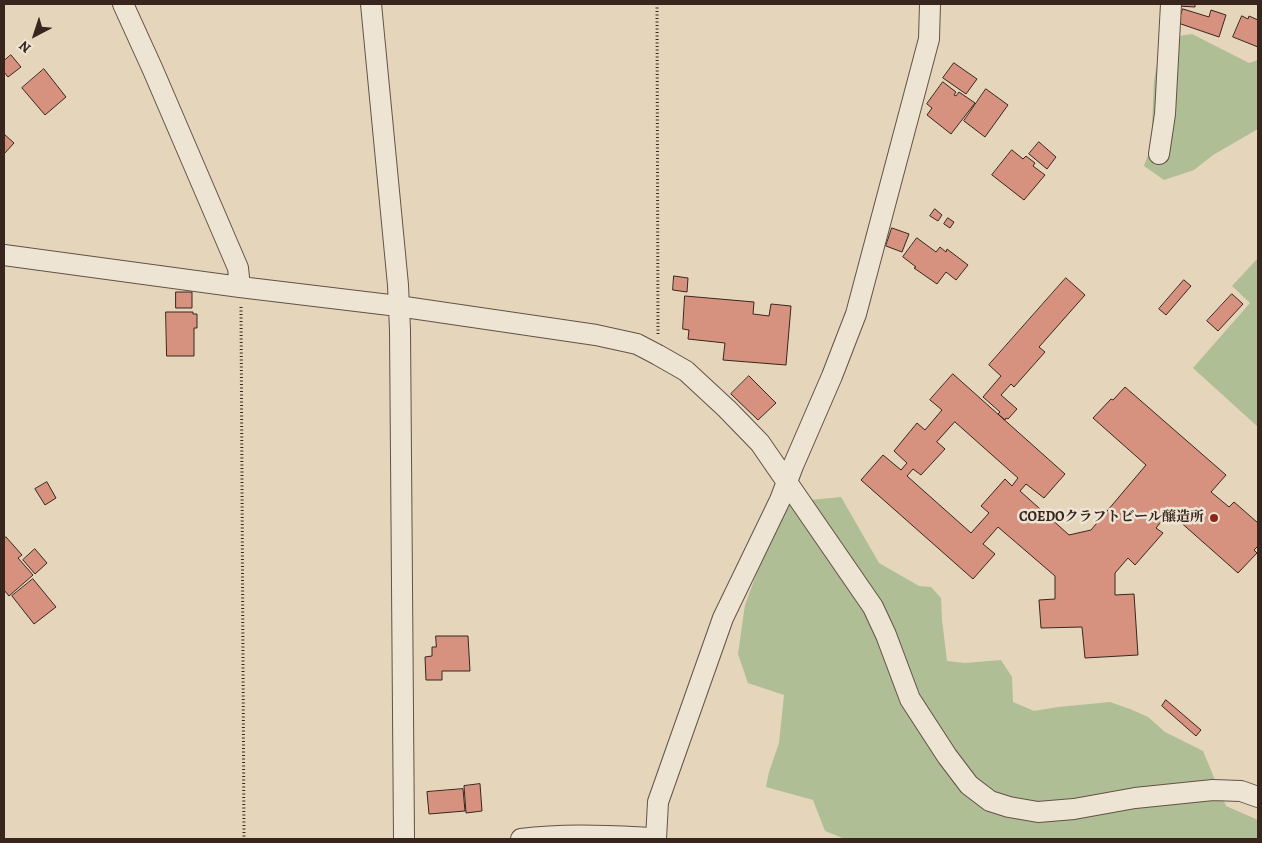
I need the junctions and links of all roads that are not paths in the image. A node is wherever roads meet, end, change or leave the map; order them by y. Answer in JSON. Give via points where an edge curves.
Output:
{"nodes":[{"id":1,"x":123,"y":4,"type":"edge"},
{"id":2,"x":371,"y":4,"type":"edge"},
{"id":3,"x":930,"y":4,"type":"edge"},
{"id":4,"x":1170,"y":4,"type":"edge"},
{"id":5,"x":1159,"y":154,"type":"dead end"},
{"id":6,"x":4,"y":255,"type":"edge"},
{"id":7,"x":240,"y":287,"type":"junction"},
{"id":8,"x":398,"y":306,"type":"junction"},
{"id":9,"x":787,"y":482,"type":"junction"},
{"id":10,"x":1258,"y":797,"type":"edge"},
{"id":11,"x":655,"y":838,"type":"edge"},
{"id":12,"x":404,"y":839,"type":"edge"},
{"id":13,"x":521,"y":839,"type":"edge"}],
"edges":[{"from":1,"to":7,"type":"street","via":[[238,268]]},
{"from":2,"to":8,"type":"street"},
{"from":3,"to":9,"type":"street","via":[[929,39],[856,314]]},
{"from":4,"to":5,"type":"street","via":[[1165,114]]},
{"from":6,"to":7,"type":"street"},
{"from":7,"to":8,"type":"street"},
{"from":8,"to":9,"type":"street","via":[[637,344],[686,371],[760,443]]},
{"from":8,"to":12,"type":"street"},
{"from":9,"to":10,"type":"street","via":[[873,606],[910,699],[968,785],[990,801],[1038,812],[1213,790],[1241,791]]},
{"from":9,"to":11,"type":"street","via":[[722,618],[658,802]]},
{"from":11,"to":13,"type":"street","via":[[569,835]]}]}
